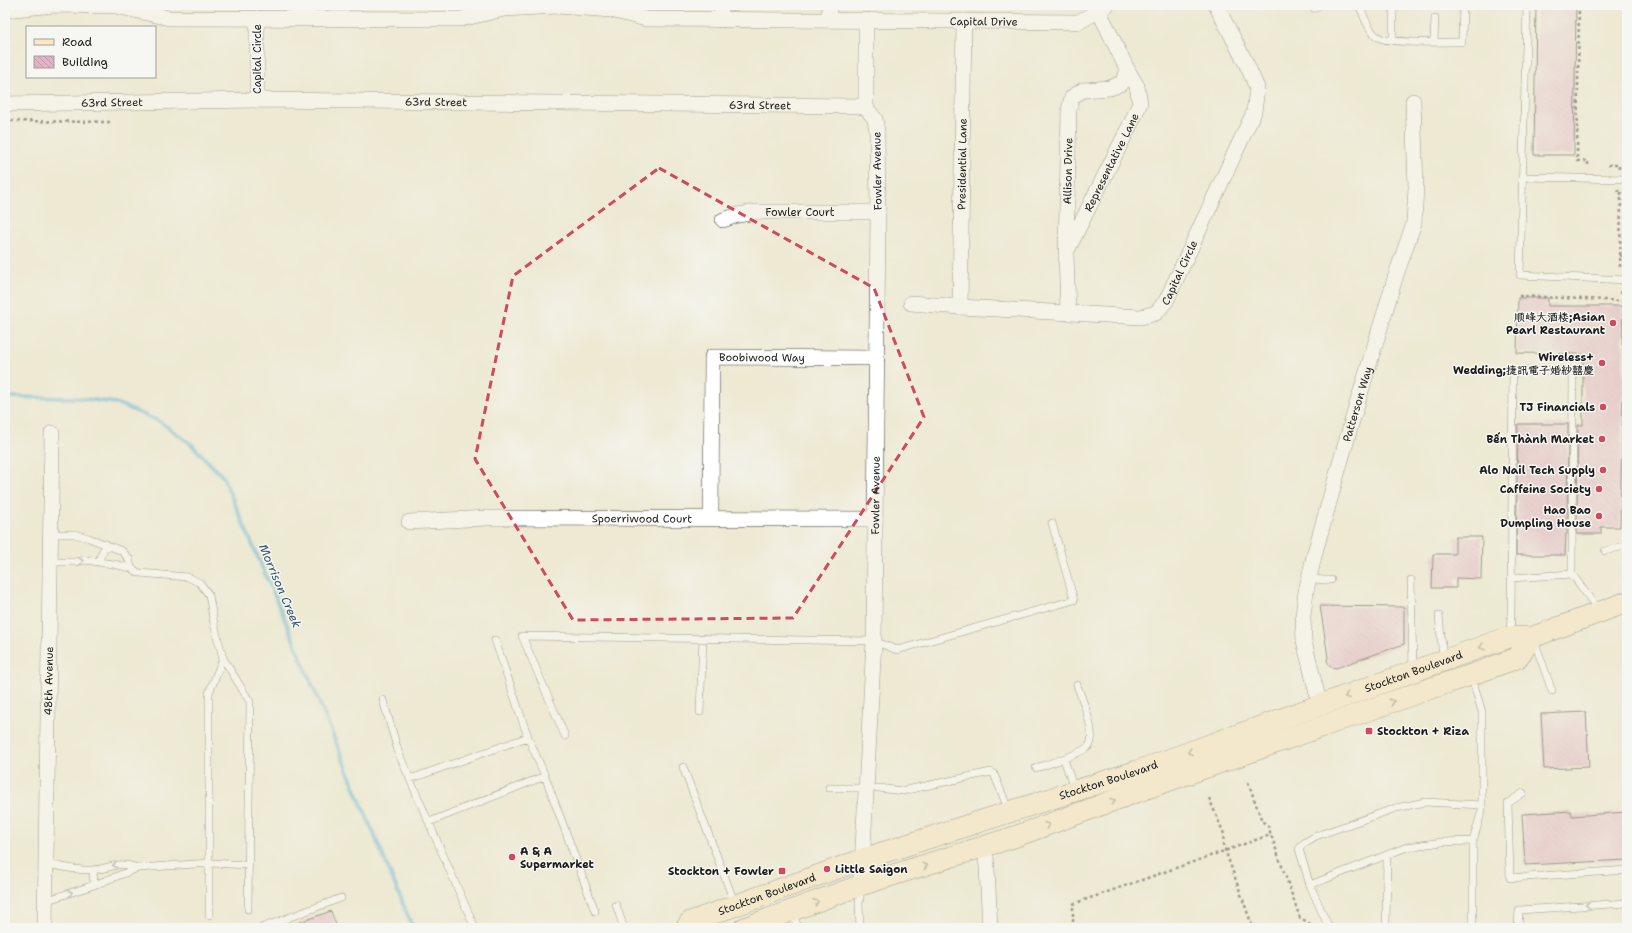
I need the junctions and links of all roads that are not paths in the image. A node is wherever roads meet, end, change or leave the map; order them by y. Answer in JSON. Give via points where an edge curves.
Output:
{"nodes":[{"id":1,"x":1216,"y":5,"type":"edge"},
{"id":2,"x":1359,"y":5,"type":"edge"},
{"id":3,"x":1393,"y":5,"type":"edge"},
{"id":4,"x":1463,"y":5,"type":"edge"},
{"id":5,"x":1527,"y":5,"type":"edge"},
{"id":6,"x":1100,"y":6,"type":"edge"},
{"id":7,"x":21,"y":7,"type":"edge"},
{"id":8,"x":127,"y":7,"type":"edge"},
{"id":9,"x":504,"y":7,"type":"edge"},
{"id":10,"x":611,"y":7,"type":"edge"},
{"id":11,"x":5,"y":10,"type":"edge"},
{"id":12,"x":236,"y":12,"type":"edge"},
{"id":13,"x":396,"y":12,"type":"edge"},
{"id":14,"x":721,"y":12,"type":"edge"},
{"id":15,"x":829,"y":12,"type":"edge"},
{"id":16,"x":257,"y":18,"type":"junction"},
{"id":17,"x":1435,"y":18,"type":"dead end"},
{"id":18,"x":866,"y":20,"type":"junction"},
{"id":19,"x":964,"y":21,"type":"junction"},
{"id":20,"x":1393,"y":41,"type":"junction"},
{"id":21,"x":1434,"y":41,"type":"junction"},
{"id":22,"x":1128,"y":71,"type":"junction"},
{"id":23,"x":256,"y":100,"type":"junction"},
{"id":24,"x":1413,"y":101,"type":"dead end"},
{"id":25,"x":5,"y":104,"type":"edge"},
{"id":26,"x":866,"y":108,"type":"junction"},
{"id":27,"x":1523,"y":177,"type":"junction"},
{"id":28,"x":1627,"y":178,"type":"edge"},
{"id":29,"x":878,"y":212,"type":"junction"},
{"id":30,"x":723,"y":220,"type":"dead end"},
{"id":31,"x":1066,"y":253,"type":"junction"},
{"id":32,"x":1627,"y":280,"type":"edge"},
{"id":33,"x":911,"y":303,"type":"dead end"},
{"id":34,"x":960,"y":307,"type":"junction"},
{"id":35,"x":1068,"y":312,"type":"junction"},
{"id":36,"x":877,"y":358,"type":"junction"},
{"id":37,"x":52,"y":433,"type":"dead end"},
{"id":38,"x":711,"y":518,"type":"junction"},
{"id":39,"x":875,"y":519,"type":"junction"},
{"id":40,"x":408,"y":522,"type":"dead end"},
{"id":41,"x":1052,"y":523,"type":"dead end"},
{"id":42,"x":50,"y":534,"type":"junction"},
{"id":43,"x":106,"y":544,"type":"junction"},
{"id":44,"x":1627,"y":545,"type":"edge"},
{"id":45,"x":1605,"y":551,"type":"dead end"},
{"id":46,"x":50,"y":562,"type":"junction"},
{"id":47,"x":98,"y":562,"type":"junction"},
{"id":48,"x":131,"y":568,"type":"junction"},
{"id":49,"x":1572,"y":574,"type":"junction"},
{"id":50,"x":1309,"y":578,"type":"junction"},
{"id":51,"x":1511,"y":578,"type":"junction"},
{"id":52,"x":1331,"y":580,"type":"dead end"},
{"id":53,"x":1411,"y":580,"type":"dead end"},
{"id":54,"x":1627,"y":602,"type":"edge"},
{"id":55,"x":1599,"y":612,"type":"junction"},
{"id":56,"x":1439,"y":616,"type":"dead end"},
{"id":57,"x":1510,"y":637,"type":"junction"},
{"id":58,"x":1533,"y":637,"type":"junction"},
{"id":59,"x":703,"y":638,"type":"junction"},
{"id":60,"x":494,"y":640,"type":"dead end"},
{"id":61,"x":874,"y":641,"type":"junction"},
{"id":62,"x":223,"y":658,"type":"junction"},
{"id":63,"x":1443,"y":660,"type":"junction"},
{"id":64,"x":1413,"y":671,"type":"junction"},
{"id":65,"x":1471,"y":675,"type":"junction"},
{"id":66,"x":1077,"y":685,"type":"dead end"},
{"id":67,"x":1552,"y":691,"type":"dead end"},
{"id":68,"x":383,"y":700,"type":"dead end"},
{"id":69,"x":1320,"y":706,"type":"junction"},
{"id":70,"x":700,"y":712,"type":"dead end"},
{"id":71,"x":565,"y":736,"type":"dead end"},
{"id":72,"x":528,"y":737,"type":"junction"},
{"id":73,"x":1064,"y":759,"type":"junction"},
{"id":74,"x":1212,"y":765,"type":"junction"},
{"id":75,"x":683,"y":767,"type":"dead end"},
{"id":76,"x":1036,"y":768,"type":"dead end"},
{"id":77,"x":545,"y":776,"type":"junction"},
{"id":78,"x":410,"y":779,"type":"junction"},
{"id":79,"x":829,"y":788,"type":"dead end"},
{"id":80,"x":865,"y":788,"type":"junction"},
{"id":81,"x":1075,"y":791,"type":"junction"},
{"id":82,"x":1524,"y":793,"type":"dead end"},
{"id":83,"x":1482,"y":805,"type":"junction"},
{"id":84,"x":1009,"y":812,"type":"junction"},
{"id":85,"x":429,"y":822,"type":"junction"},
{"id":86,"x":975,"y":824,"type":"junction"},
{"id":87,"x":1473,"y":841,"type":"junction"},
{"id":88,"x":985,"y":847,"type":"junction"},
{"id":89,"x":1387,"y":855,"type":"junction"},
{"id":90,"x":863,"y":859,"type":"junction"},
{"id":91,"x":210,"y":863,"type":"junction"},
{"id":92,"x":46,"y":864,"type":"junction"},
{"id":93,"x":249,"y":865,"type":"junction"},
{"id":94,"x":138,"y":868,"type":"junction"},
{"id":95,"x":93,"y":870,"type":"junction"},
{"id":96,"x":1627,"y":870,"type":"edge"},
{"id":97,"x":1310,"y":884,"type":"junction"},
{"id":98,"x":94,"y":885,"type":"junction"},
{"id":99,"x":861,"y":885,"type":"junction"},
{"id":100,"x":341,"y":898,"type":"dead end"},
{"id":101,"x":45,"y":901,"type":"junction"},
{"id":102,"x":1627,"y":903,"type":"edge"},
{"id":103,"x":616,"y":904,"type":"dead end"},
{"id":104,"x":735,"y":905,"type":"junction"},
{"id":105,"x":248,"y":909,"type":"dead end"},
{"id":106,"x":594,"y":911,"type":"dead end"},
{"id":107,"x":209,"y":915,"type":"dead end"},
{"id":108,"x":795,"y":920,"type":"edge"},
{"id":109,"x":45,"y":928,"type":"edge"},
{"id":110,"x":261,"y":928,"type":"edge"},
{"id":111,"x":475,"y":928,"type":"edge"},
{"id":112,"x":624,"y":928,"type":"edge"},
{"id":113,"x":686,"y":928,"type":"edge"},
{"id":114,"x":744,"y":928,"type":"edge"},
{"id":115,"x":860,"y":928,"type":"edge"},
{"id":116,"x":990,"y":928,"type":"edge"},
{"id":117,"x":1329,"y":928,"type":"edge"},
{"id":118,"x":1386,"y":928,"type":"edge"},
{"id":119,"x":1474,"y":928,"type":"edge"},
{"id":120,"x":1518,"y":928,"type":"edge"}],
"edges":[{"from":1,"to":35,"type":"street","name":"Capital Circle","via":[[1256,88],[1254,112],[1166,301],[1156,313],[1141,317]]},
{"from":2,"to":20,"type":"lane","via":[[1371,30],[1379,38]]},
{"from":3,"to":20,"type":"lane"},
{"from":4,"to":21,"type":"lane","via":[[1462,42]]},
{"from":5,"to":27,"type":"lane"},
{"from":6,"to":19,"type":"street","name":"Capital Drive","via":[[1079,22]]},
{"from":6,"to":22,"type":"street","name":"Representative Lane"},
{"from":7,"to":8,"type":"street","name":"Capital Drive"},
{"from":7,"to":11,"type":"street","name":"Capital Drive"},
{"from":8,"to":12,"type":"street","name":"Capital Drive","via":[[169,18]]},
{"from":9,"to":10,"type":"street","name":"Capital Drive"},
{"from":9,"to":13,"type":"street","name":"Capital Drive","via":[[461,19]]},
{"from":10,"to":14,"type":"street","name":"Capital Drive","via":[[646,19]]},
{"from":12,"to":16,"type":"street","name":"Capital Drive"},
{"from":13,"to":16,"type":"street","name":"Capital Drive"},
{"from":14,"to":15,"type":"street","name":"Capital Drive"},
{"from":15,"to":18,"type":"street","name":"Capital Drive"},
{"from":16,"to":23,"type":"street","name":"Capital Circle"},
{"from":17,"to":21,"type":"lane"},
{"from":18,"to":19,"type":"street","name":"Capital Drive"},
{"from":18,"to":26,"type":"street"},
{"from":19,"to":34,"type":"street","name":"Presidential Lane"},
{"from":20,"to":21,"type":"lane"},
{"from":22,"to":31,"type":"street","name":"Representative Lane","via":[[1137,86],[1140,103]]},
{"from":22,"to":31,"type":"street","name":"Allison Drive","via":[[1122,83],[1110,88],[1084,90],[1072,98],[1069,110]]},
{"from":23,"to":25,"type":"street","name":"63rd Street"},
{"from":23,"to":26,"type":"street","name":"63rd Street"},
{"from":24,"to":50,"type":"street","name":"Patterson Way","via":[[1416,187],[1414,223],[1352,421]]},
{"from":26,"to":29,"type":"street","name":"Fowler Avenue","via":[[875,119],[877,131]]},
{"from":27,"to":28,"type":"lane"},
{"from":27,"to":32,"type":"lane","via":[[1520,275]]},
{"from":29,"to":30,"type":"street","name":"Fowler Court","via":[[756,212]]},
{"from":29,"to":36,"type":"street","name":"Fowler Avenue"},
{"from":31,"to":35,"type":"street","name":"Allison Drive"},
{"from":33,"to":34,"type":"street","name":"Capital Circle"},
{"from":34,"to":35,"type":"street","name":"Capital Circle"},
{"from":36,"to":38,"type":"street","name":"Boobiwood Way","via":[[712,357]]},
{"from":36,"to":39,"type":"street","name":"Fowler Avenue"},
{"from":37,"to":42,"type":"street","name":"48th Avenue"},
{"from":38,"to":39,"type":"street","name":"Spoerriwood Court"},
{"from":38,"to":40,"type":"street","name":"Spoerriwood Court","via":[[487,518]]},
{"from":39,"to":61,"type":"street","name":"Fowler Avenue"},
{"from":41,"to":61,"type":"lane","via":[[1074,600],[897,650]]},
{"from":42,"to":43,"type":"lane","via":[[74,534]]},
{"from":42,"to":46,"type":"street","name":"48th Avenue"},
{"from":43,"to":47,"type":"lane"},
{"from":43,"to":48,"type":"lane","via":[[122,551],[129,559]]},
{"from":44,"to":45,"type":"lane"},
{"from":46,"to":47,"type":"lane","one_way":true},
{"from":46,"to":92,"type":"street","name":"48th Avenue"},
{"from":47,"to":48,"type":"lane"},
{"from":48,"to":62,"type":"lane","via":[[139,573],[188,577],[200,583],[209,595]]},
{"from":49,"to":51,"type":"lane"},
{"from":49,"to":51,"type":"lane","via":[[1573,370],[1513,371]]},
{"from":49,"to":55,"type":"lane"},
{"from":50,"to":52,"type":"lane"},
{"from":50,"to":69,"type":"street","name":"Patterson Way","via":[[1303,616],[1304,641]]},
{"from":51,"to":57,"type":"lane"},
{"from":53,"to":64,"type":"lane"},
{"from":54,"to":55,"type":"main road","name":"Stockton Boulevard"},
{"from":55,"to":58,"type":"main road","name":"Stockton Boulevard"},
{"from":56,"to":63,"type":"lane"},
{"from":57,"to":58,"type":"main road","name":"Stockton Boulevard"},
{"from":57,"to":63,"type":"main road","name":"Stockton Boulevard","one_way":true},
{"from":58,"to":65,"type":"main road","name":"Stockton Boulevard","via":[[1516,658]]},
{"from":58,"to":67,"type":"lane"},
{"from":59,"to":61,"type":"lane"},
{"from":59,"to":70,"type":"lane"},
{"from":59,"to":71,"type":"lane","via":[[522,636]]},
{"from":60,"to":72,"type":"lane"},
{"from":61,"to":80,"type":"street","name":"Fowler Avenue"},
{"from":62,"to":91,"type":"lane","via":[[209,693]]},
{"from":62,"to":93,"type":"lane","via":[[250,702]]},
{"from":63,"to":64,"type":"main road","name":"Stockton Boulevard"},
{"from":64,"to":69,"type":"main road","name":"Stockton Boulevard","one_way":true},
{"from":74,"to":65,"type":"main road","name":"Stockton Boulevard","one_way":true},
{"from":65,"to":83,"type":"lane","via":[[1482,712]]},
{"from":66,"to":73,"type":"lane","via":[[1088,715],[1092,739],[1088,747]]},
{"from":68,"to":78,"type":"lane","via":[[399,754]]},
{"from":69,"to":74,"type":"main road","via":[[1306,720],[1223,748]]},
{"from":69,"to":81,"type":"main road","name":"Stockton Boulevard","one_way":true},
{"from":72,"to":77,"type":"lane"},
{"from":72,"to":78,"type":"lane"},
{"from":73,"to":76,"type":"lane"},
{"from":73,"to":81,"type":"lane"},
{"from":88,"to":74,"type":"main road","name":"Stockton Boulevard","one_way":true},
{"from":75,"to":104,"type":"lane"},
{"from":77,"to":85,"type":"lane"},
{"from":77,"to":106,"type":"lane"},
{"from":78,"to":85,"type":"lane"},
{"from":79,"to":80,"type":"lane"},
{"from":80,"to":84,"type":"lane","via":[[902,791],[991,772]]},
{"from":80,"to":90,"type":"street","name":"Fowler Avenue"},
{"from":81,"to":84,"type":"main road","name":"Stockton Boulevard"},
{"from":82,"to":96,"type":"lane","via":[[1508,803],[1510,878]]},
{"from":83,"to":87,"type":"lane"},
{"from":83,"to":97,"type":"lane","via":[[1425,802],[1396,808],[1316,836],[1299,849]]},
{"from":84,"to":86,"type":"main road","name":"Stockton Boulevard"},
{"from":85,"to":111,"type":"lane"},
{"from":86,"to":88,"type":"main road"},
{"from":86,"to":90,"type":"main road","name":"Stockton Boulevard"},
{"from":87,"to":89,"type":"lane","via":[[1407,847]]},
{"from":87,"to":119,"type":"lane"},
{"from":99,"to":88,"type":"main road","name":"Stockton Boulevard","one_way":true},
{"from":88,"to":116,"type":"street"},
{"from":89,"to":97,"type":"lane"},
{"from":89,"to":118,"type":"lane"},
{"from":90,"to":99,"type":"street","name":"Fowler Avenue"},
{"from":90,"to":104,"type":"main road","name":"Stockton Boulevard"},
{"from":91,"to":93,"type":"lane"},
{"from":91,"to":94,"type":"lane"},
{"from":91,"to":107,"type":"lane"},
{"from":92,"to":95,"type":"lane"},
{"from":92,"to":101,"type":"street","name":"48th Avenue"},
{"from":93,"to":105,"type":"lane"},
{"from":94,"to":95,"type":"lane","one_way":true,"via":[[116,864]]},
{"from":94,"to":98,"type":"lane"},
{"from":95,"to":98,"type":"lane"},
{"from":97,"to":117,"type":"lane"},
{"from":101,"to":98,"type":"lane","one_way":true},
{"from":108,"to":99,"type":"main road","name":"Stockton Boulevard","one_way":true},
{"from":99,"to":115,"type":"lane"},
{"from":100,"to":110,"type":"lane"},
{"from":101,"to":109,"type":"street","name":"48th Avenue"},
{"from":102,"to":120,"type":"lane","one_way":true,"via":[[1519,910]]},
{"from":103,"to":112,"type":"lane"},
{"from":104,"to":113,"type":"main road","name":"Stockton Boulevard","via":[[690,922]]},
{"from":108,"to":114,"type":"main road","name":"Stockton Boulevard"}]}
